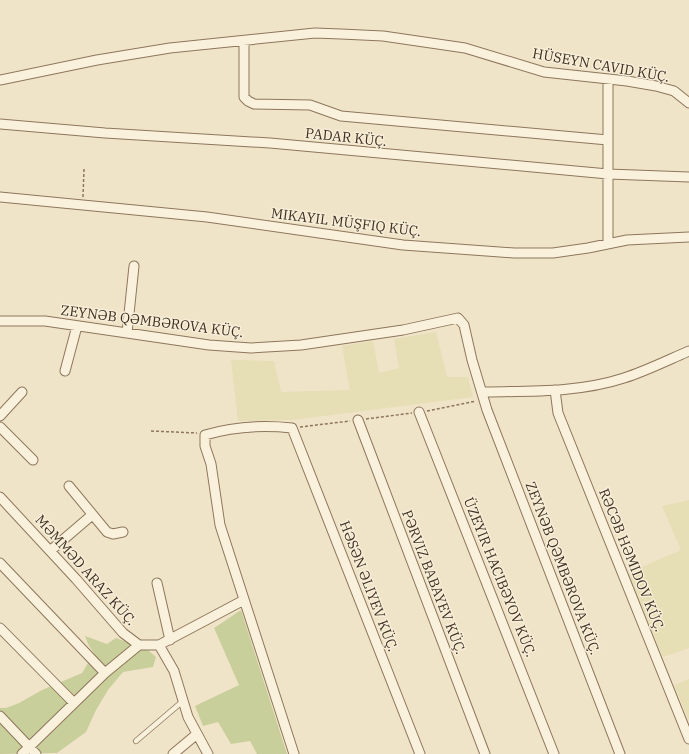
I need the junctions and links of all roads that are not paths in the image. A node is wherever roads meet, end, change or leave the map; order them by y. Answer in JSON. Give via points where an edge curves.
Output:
{"nodes":[{"id":1,"x":244,"y":41,"type":"junction"},
{"id":2,"x":608,"y":79,"type":"junction"},
{"id":3,"x":0,"y":80,"type":"edge"},
{"id":4,"x":689,"y":103,"type":"edge"},
{"id":5,"x":0,"y":124,"type":"edge"},
{"id":6,"x":608,"y":140,"type":"junction"},
{"id":7,"x":608,"y":174,"type":"junction"},
{"id":8,"x":689,"y":177,"type":"edge"},
{"id":9,"x":0,"y":197,"type":"edge"},
{"id":10,"x":689,"y":237,"type":"edge"},
{"id":11,"x":608,"y":244,"type":"junction"},
{"id":12,"x":134,"y":266,"type":"dead end"},
{"id":13,"x":0,"y":321,"type":"edge"},
{"id":14,"x":77,"y":326,"type":"junction"},
{"id":15,"x":127,"y":333,"type":"junction"},
{"id":16,"x":689,"y":351,"type":"edge"},
{"id":17,"x":66,"y":371,"type":"dead end"},
{"id":18,"x":555,"y":390,"type":"junction"},
{"id":19,"x":22,"y":392,"type":"dead end"},
{"id":20,"x":483,"y":396,"type":"junction"},
{"id":21,"x":419,"y":412,"type":"road end"},
{"id":22,"x":0,"y":416,"type":"edge"},
{"id":23,"x":358,"y":420,"type":"road end"},
{"id":24,"x":0,"y":427,"type":"edge"},
{"id":25,"x":33,"y":460,"type":"dead end"},
{"id":26,"x":69,"y":486,"type":"dead end"},
{"id":27,"x":0,"y":497,"type":"edge"},
{"id":28,"x":92,"y":515,"type":"junction"},
{"id":29,"x":123,"y":532,"type":"dead end"},
{"id":30,"x":50,"y":551,"type":"junction"},
{"id":31,"x":0,"y":563,"type":"edge"},
{"id":32,"x":157,"y":583,"type":"dead end"},
{"id":33,"x":244,"y":600,"type":"junction"},
{"id":34,"x":0,"y":628,"type":"edge"},
{"id":35,"x":170,"y":640,"type":"junction"},
{"id":36,"x":139,"y":645,"type":"junction"},
{"id":37,"x":159,"y":645,"type":"junction"},
{"id":38,"x":105,"y":673,"type":"junction"},
{"id":39,"x":183,"y":701,"type":"junction"},
{"id":40,"x":74,"y":703,"type":"junction"},
{"id":41,"x":0,"y":716,"type":"edge"},
{"id":42,"x":197,"y":734,"type":"junction"},
{"id":43,"x":689,"y":739,"type":"edge"},
{"id":44,"x":136,"y":741,"type":"dead end"},
{"id":45,"x":29,"y":752,"type":"edge"},
{"id":46,"x":173,"y":754,"type":"edge"},
{"id":47,"x":208,"y":754,"type":"edge"},
{"id":48,"x":294,"y":754,"type":"edge"},
{"id":49,"x":420,"y":754,"type":"edge"},
{"id":50,"x":485,"y":754,"type":"edge"},
{"id":51,"x":554,"y":754,"type":"edge"},
{"id":52,"x":620,"y":754,"type":"edge"}],
"edges":[{"from":1,"to":2,"type":"street","name":"HÜSEYN CAVID KÜÇ.","via":[[315,33],[383,36],[465,48],[544,72]]},
{"from":1,"to":3,"type":"street","name":"HÜSEYN CAVID KÜÇ.","via":[[104,58]]},
{"from":1,"to":6,"type":"street","via":[[244,97],[254,104],[310,105],[340,116]]},
{"from":2,"to":4,"type":"street","name":"HÜSEYN CAVID KÜÇ.","via":[[674,91]]},
{"from":2,"to":6,"type":"street"},
{"from":5,"to":7,"type":"street","name":"PADAR KÜÇ.","via":[[270,143]]},
{"from":6,"to":7,"type":"street"},
{"from":7,"to":8,"type":"street","name":"PADAR KÜÇ."},
{"from":7,"to":11,"type":"street"},
{"from":9,"to":11,"type":"street","via":[[207,217],[403,245],[514,253],[553,253]]},
{"from":10,"to":11,"type":"street","via":[[649,238]]},
{"from":12,"to":15,"type":"street"},
{"from":13,"to":14,"type":"street","name":"ZEYNƏB QƏMBƏROVA KÜÇ."},
{"from":14,"to":15,"type":"street","name":"ZEYNƏB QƏMBƏROVA KÜÇ."},
{"from":14,"to":17,"type":"street"},
{"from":15,"to":20,"type":"street","name":"ZEYNƏB QƏMBƏROVA KÜÇ.","via":[[209,345],[287,347],[403,330],[458,318],[464,325]]},
{"from":16,"to":18,"type":"street","via":[[624,378],[591,386]]},
{"from":18,"to":20,"type":"street"},
{"from":18,"to":43,"type":"street","name":"RƏCƏB HƏMIDOV KÜÇ.","via":[[561,420]]},
{"from":19,"to":22,"type":"street"},
{"from":20,"to":52,"type":"street","name":"ZEYNƏB QƏMBƏROVA KÜÇ."},
{"from":21,"to":51,"type":"street"},
{"from":23,"to":50,"type":"street","name":"PƏRVIZ BABAYEV KÜÇ."},
{"from":24,"to":25,"type":"street"},
{"from":26,"to":28,"type":"street"},
{"from":27,"to":30,"type":"street","name":"MƏMMƏD ARAZ KÜÇ."},
{"from":28,"to":29,"type":"street","via":[[107,532]]},
{"from":28,"to":30,"type":"street"},
{"from":30,"to":36,"type":"street","name":"MƏMMƏD ARAZ KÜÇ.","via":[[123,633]]},
{"from":31,"to":38,"type":"street"},
{"from":32,"to":35,"type":"street"},
{"from":33,"to":35,"type":"street"},
{"from":33,"to":48,"type":"street"},
{"from":33,"to":49,"type":"street","name":"HƏSƏN ƏLIYEV KÜÇ.","via":[[220,525],[205,435],[222,430],[292,428]]},
{"from":34,"to":40,"type":"street"},
{"from":35,"to":37,"type":"street"},
{"from":36,"to":37,"type":"street","name":"MƏMMƏD ARAZ KÜÇ."},
{"from":36,"to":38,"type":"street"},
{"from":37,"to":39,"type":"street","via":[[174,671]]},
{"from":38,"to":40,"type":"street"},
{"from":39,"to":42,"type":"street"},
{"from":39,"to":44,"type":"lane"},
{"from":40,"to":45,"type":"street"},
{"from":41,"to":45,"type":"street"},
{"from":42,"to":46,"type":"street"},
{"from":42,"to":47,"type":"street"}]}
